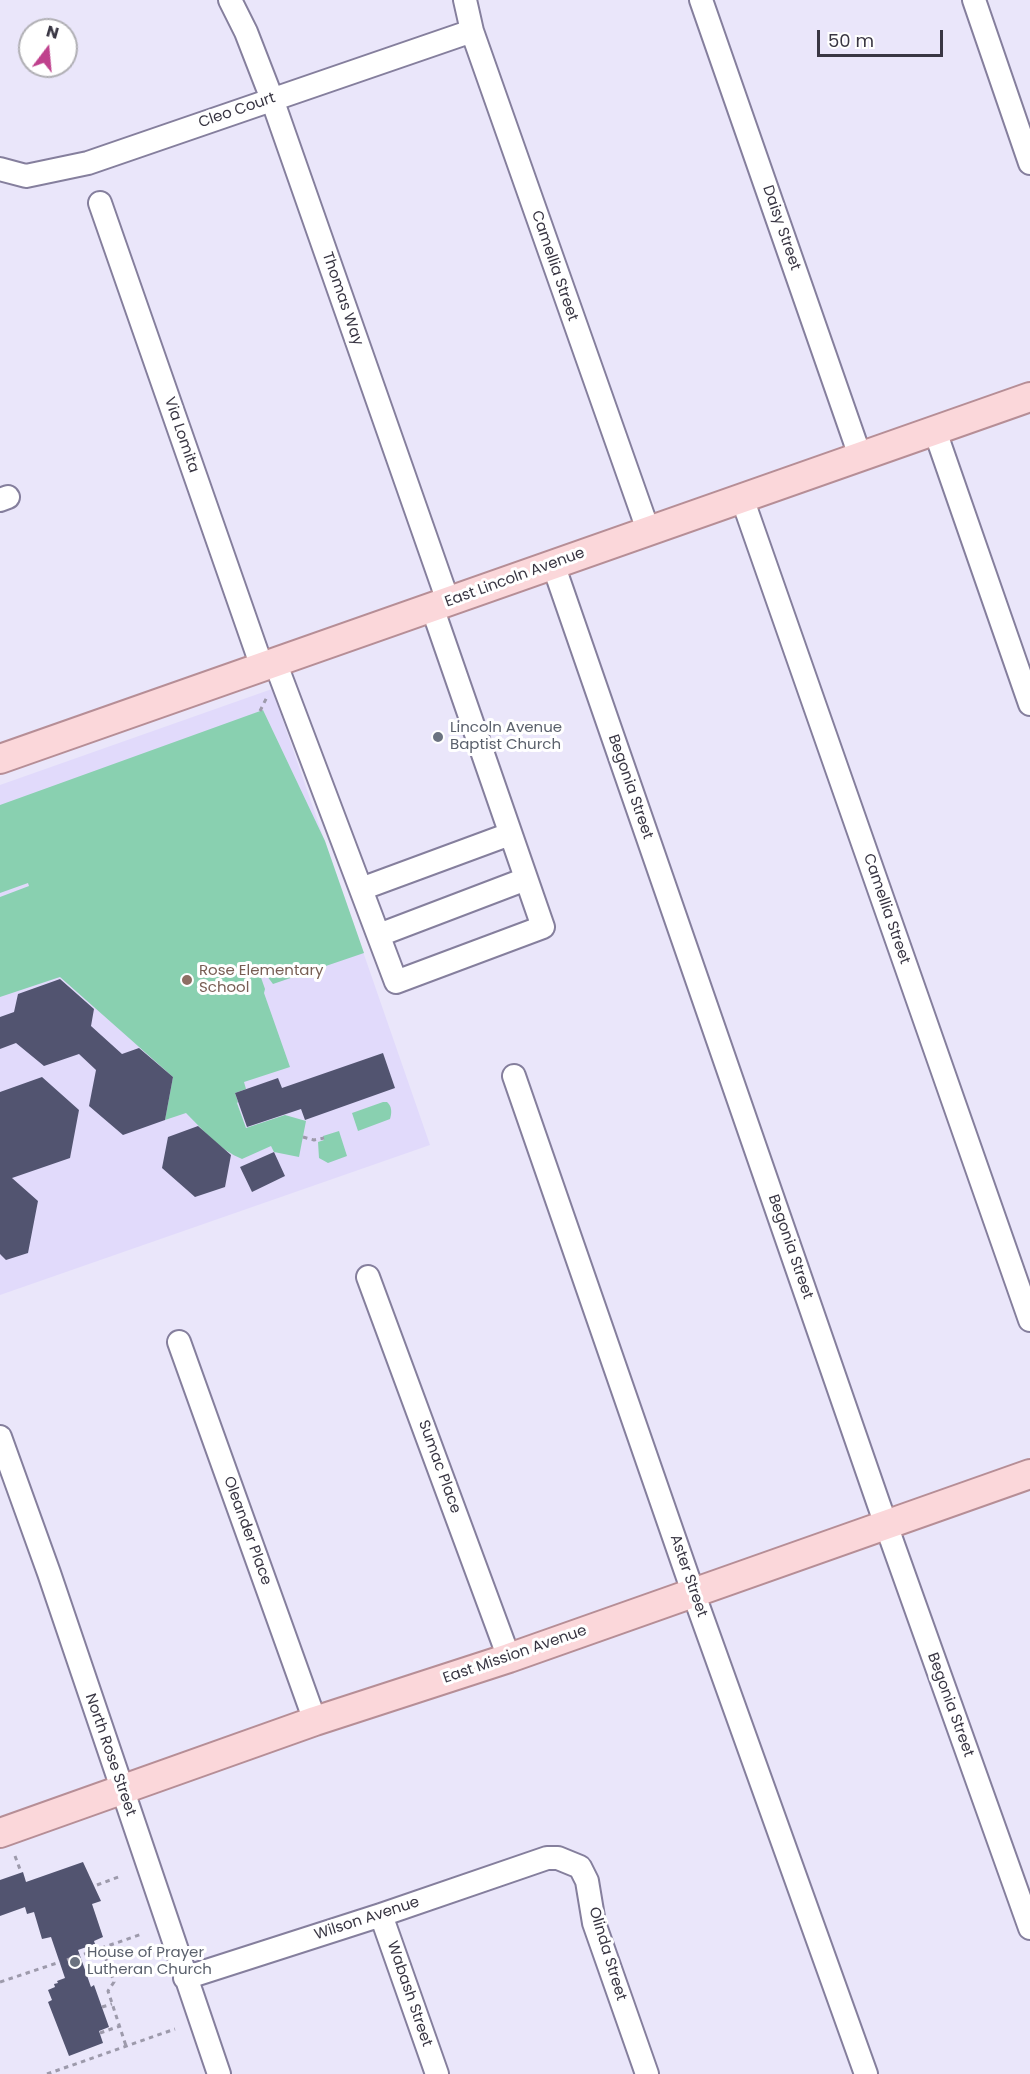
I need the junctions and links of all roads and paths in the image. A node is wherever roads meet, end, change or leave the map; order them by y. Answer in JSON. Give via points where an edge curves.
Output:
{"nodes":[{"id":1,"x":230,"y":0,"type":"edge"},
{"id":2,"x":465,"y":0,"type":"edge"},
{"id":3,"x":701,"y":0,"type":"edge"},
{"id":4,"x":974,"y":0,"type":"edge"},
{"id":5,"x":472,"y":31,"type":"junction"},
{"id":6,"x":272,"y":99,"type":"junction"},
{"id":7,"x":1030,"y":163,"type":"edge"},
{"id":8,"x":0,"y":169,"type":"edge"},
{"id":9,"x":100,"y":204,"type":"dead end"},
{"id":10,"x":1030,"y":397,"type":"edge"},
{"id":11,"x":934,"y":431,"type":"junction"},
{"id":12,"x":860,"y":456,"type":"junction"},
{"id":13,"x":742,"y":498,"type":"junction"},
{"id":14,"x":648,"y":530,"type":"junction"},
{"id":15,"x":553,"y":564,"type":"junction"},
{"id":16,"x":440,"y":604,"type":"junction"},
{"id":17,"x":269,"y":674,"type":"junction"},
{"id":18,"x":1030,"y":704,"type":"edge"},
{"id":19,"x":260,"y":711,"type":"dead end"},
{"id":20,"x":0,"y":759,"type":"edge"},
{"id":21,"x":510,"y":834,"type":"junction"},
{"id":22,"x":526,"y":879,"type":"junction"},
{"id":23,"x":362,"y":889,"type":"junction"},
{"id":24,"x":379,"y":935,"type":"junction"},
{"id":25,"x":514,"y":1076,"type":"dead end"},
{"id":26,"x":303,"y":1137,"type":"dead end"},
{"id":27,"x":324,"y":1138,"type":"dead end"},
{"id":28,"x":368,"y":1276,"type":"dead end"},
{"id":29,"x":1030,"y":1320,"type":"edge"},
{"id":30,"x":180,"y":1342,"type":"dead end"},
{"id":31,"x":0,"y":1437,"type":"edge"},
{"id":32,"x":1030,"y":1474,"type":"edge"},
{"id":33,"x":886,"y":1526,"type":"junction"},
{"id":34,"x":693,"y":1592,"type":"junction"},
{"id":35,"x":509,"y":1658,"type":"junction"},
{"id":36,"x":315,"y":1721,"type":"junction"},
{"id":37,"x":122,"y":1790,"type":"junction"},
{"id":38,"x":8,"y":1844,"type":"edge"},
{"id":39,"x":547,"y":1858,"type":"joint"},
{"id":40,"x":21,"y":1872,"type":"dead end"},
{"id":41,"x":122,"y":1876,"type":"dead end"},
{"id":42,"x":97,"y":1885,"type":"dead end"},
{"id":43,"x":381,"y":1915,"type":"junction"},
{"id":44,"x":1030,"y":1928,"type":"edge"},
{"id":45,"x":142,"y":1934,"type":"dead end"},
{"id":46,"x":102,"y":1948,"type":"junction"},
{"id":47,"x":67,"y":1960,"type":"dead end"},
{"id":48,"x":60,"y":1962,"type":"dead end"},
{"id":49,"x":185,"y":1978,"type":"junction"},
{"id":50,"x":0,"y":1982,"type":"edge"},
{"id":51,"x":112,"y":2004,"type":"junction"},
{"id":52,"x":102,"y":2007,"type":"dead end"},
{"id":53,"x":120,"y":2026,"type":"junction"},
{"id":54,"x":175,"y":2029,"type":"dead end"},
{"id":55,"x":100,"y":2033,"type":"dead end"},
{"id":56,"x":126,"y":2046,"type":"junction"},
{"id":57,"x":47,"y":2074,"type":"edge"},
{"id":58,"x":219,"y":2074,"type":"edge"},
{"id":59,"x":437,"y":2074,"type":"edge"},
{"id":60,"x":647,"y":2074,"type":"edge"},
{"id":61,"x":866,"y":2074,"type":"edge"}],
"edges":[{"from":1,"to":6,"type":"street","name":"Thomas Way"},
{"from":2,"to":5,"type":"street","name":"Camellia Street"},
{"from":3,"to":12,"type":"street","name":"Daisy Street"},
{"from":4,"to":7,"type":"street"},
{"from":5,"to":6,"type":"street","name":"Cleo Court"},
{"from":5,"to":14,"type":"street","name":"Camellia Street"},
{"from":6,"to":8,"type":"street","name":"Cleo Court","via":[[88,163],[26,176]]},
{"from":6,"to":16,"type":"street","name":"Thomas Way"},
{"from":9,"to":17,"type":"street","name":"Via Lomita"},
{"from":10,"to":11,"type":"main road","name":"East Lincoln Avenue"},
{"from":11,"to":12,"type":"main road","name":"East Lincoln Avenue"},
{"from":11,"to":18,"type":"street"},
{"from":12,"to":13,"type":"main road","name":"East Lincoln Avenue"},
{"from":13,"to":14,"type":"main road","name":"East Lincoln Avenue"},
{"from":13,"to":29,"type":"street","name":"Camellia Street"},
{"from":14,"to":15,"type":"main road","name":"East Lincoln Avenue"},
{"from":15,"to":16,"type":"main road","name":"East Lincoln Avenue"},
{"from":15,"to":33,"type":"street","name":"Begonia Street"},
{"from":16,"to":17,"type":"main road","name":"East Lincoln Avenue"},
{"from":16,"to":21,"type":"street","name":"Thomas Way"},
{"from":17,"to":19,"type":"path"},
{"from":17,"to":20,"type":"main road","name":"East Lincoln Avenue"},
{"from":17,"to":23,"type":"street","name":"Via Lomita"},
{"from":21,"to":22,"type":"street","name":"Thomas Way"},
{"from":21,"to":23,"type":"street"},
{"from":22,"to":24,"type":"street"},
{"from":22,"to":24,"type":"street","name":"Via Lomita","via":[[543,927],[396,982]]},
{"from":23,"to":24,"type":"street","name":"Via Lomita"},
{"from":25,"to":34,"type":"street","name":"Aster Street"},
{"from":26,"to":27,"type":"path"},
{"from":28,"to":35,"type":"street","name":"Sumac Place"},
{"from":30,"to":36,"type":"street","name":"Oleander Place"},
{"from":31,"to":37,"type":"street","name":"North Rose Street"},
{"from":32,"to":33,"type":"main road","name":"East Mission Avenue"},
{"from":33,"to":34,"type":"main road","name":"East Mission Avenue"},
{"from":33,"to":44,"type":"street","name":"Begonia Street"},
{"from":34,"to":35,"type":"main road","name":"East Mission Avenue"},
{"from":34,"to":61,"type":"street","name":"Aster Street"},
{"from":35,"to":36,"type":"main road","name":"East Mission Avenue"},
{"from":36,"to":37,"type":"main road","name":"East Mission Avenue"},
{"from":37,"to":38,"type":"main road","name":"East Mission Avenue"},
{"from":37,"to":49,"type":"street","name":"North Rose Street"},
{"from":38,"to":40,"type":"path"},
{"from":39,"to":43,"type":"street","name":"Wilson Avenue"},
{"from":39,"to":60,"type":"street","name":"Olinda Street","via":[[558,1858],[580,1868],[587,1881],[594,1923]]},
{"from":41,"to":42,"type":"path"},
{"from":43,"to":49,"type":"street","name":"Wilson Avenue"},
{"from":43,"to":59,"type":"street","name":"Wabash Street"},
{"from":45,"to":46,"type":"path"},
{"from":46,"to":47,"type":"path"},
{"from":46,"to":51,"type":"path","via":[[114,1982],[108,1991]]},
{"from":48,"to":50,"type":"path"},
{"from":49,"to":58,"type":"street","name":"North Rose Street"},
{"from":51,"to":52,"type":"path"},
{"from":51,"to":53,"type":"path"},
{"from":53,"to":55,"type":"path"},
{"from":53,"to":56,"type":"path"},
{"from":54,"to":56,"type":"path"},
{"from":56,"to":57,"type":"path"}]}
